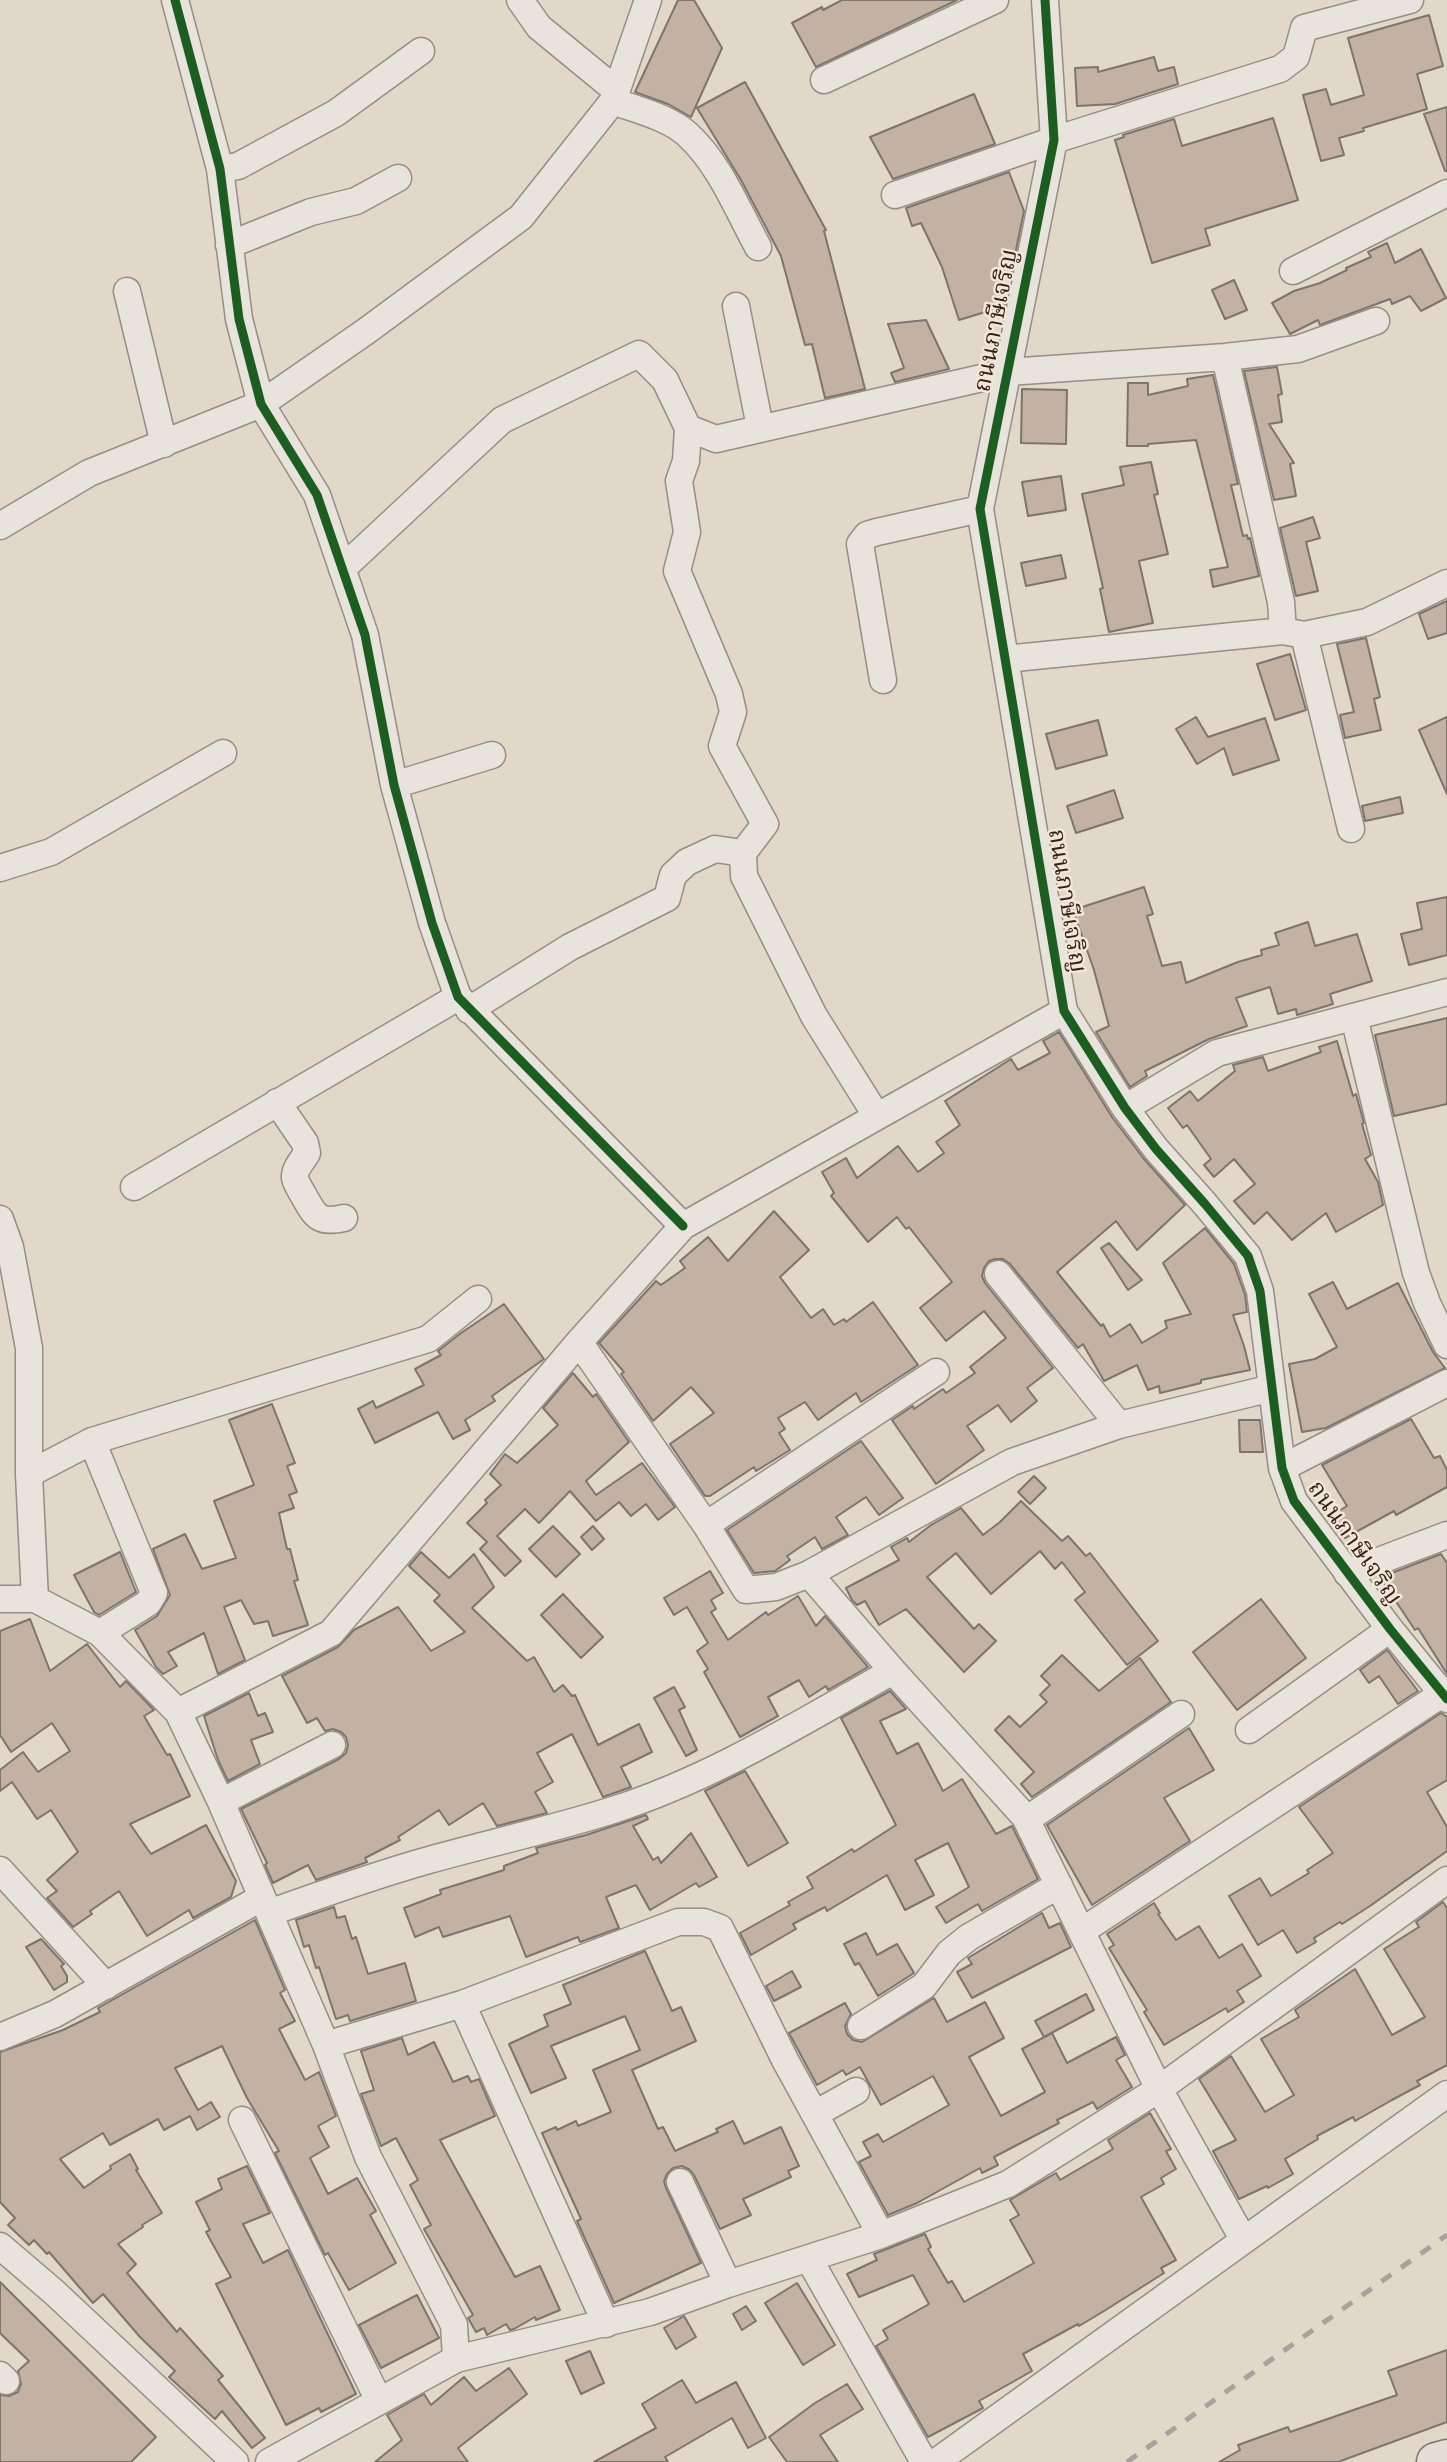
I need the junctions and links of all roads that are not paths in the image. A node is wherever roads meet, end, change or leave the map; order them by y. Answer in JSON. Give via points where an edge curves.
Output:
{"nodes":[{"id":1,"x":175,"y":0,"type":"edge"},
{"id":2,"x":520,"y":0,"type":"edge"},
{"id":3,"x":648,"y":0,"type":"edge"},
{"id":4,"x":995,"y":0,"type":"edge"},
{"id":5,"x":1045,"y":0,"type":"edge"},
{"id":6,"x":1410,"y":0,"type":"edge"},
{"id":7,"x":421,"y":51,"type":"dead end"},
{"id":8,"x":824,"y":80,"type":"dead end"},
{"id":9,"x":615,"y":96,"type":"junction"},
{"id":10,"x":1054,"y":140,"type":"junction"},
{"id":11,"x":220,"y":169,"type":"junction"},
{"id":12,"x":398,"y":178,"type":"dead end"},
{"id":13,"x":1447,"y":193,"type":"edge"},
{"id":14,"x":895,"y":195,"type":"dead end"},
{"id":15,"x":229,"y":245,"type":"junction"},
{"id":16,"x":758,"y":247,"type":"dead end"},
{"id":17,"x":1293,"y":271,"type":"dead end"},
{"id":18,"x":127,"y":291,"type":"dead end"},
{"id":19,"x":736,"y":306,"type":"dead end"},
{"id":20,"x":1376,"y":321,"type":"dead end"},
{"id":21,"x":1225,"y":358,"type":"junction"},
{"id":22,"x":1008,"y":372,"type":"junction"},
{"id":23,"x":261,"y":404,"type":"junction"},
{"id":24,"x":760,"y":427,"type":"junction"},
{"id":25,"x":688,"y":428,"type":"junction"},
{"id":26,"x":164,"y":444,"type":"junction"},
{"id":27,"x":980,"y":509,"type":"junction"},
{"id":28,"x":0,"y":526,"type":"edge"},
{"id":29,"x":342,"y":569,"type":"junction"},
{"id":30,"x":1447,"y":583,"type":"edge"},
{"id":31,"x":1294,"y":633,"type":"junction"},
{"id":32,"x":1005,"y":659,"type":"junction"},
{"id":33,"x":883,"y":680,"type":"dead end"},
{"id":34,"x":223,"y":752,"type":"dead end"},
{"id":35,"x":492,"y":755,"type":"dead end"},
{"id":36,"x":394,"y":785,"type":"junction"},
{"id":37,"x":1351,"y":830,"type":"dead end"},
{"id":38,"x":743,"y":853,"type":"junction"},
{"id":39,"x":0,"y":868,"type":"edge"},
{"id":40,"x":1447,"y":992,"type":"edge"},
{"id":41,"x":463,"y":1004,"type":"junction"},
{"id":42,"x":1063,"y":1011,"type":"junction"},
{"id":43,"x":1354,"y":1017,"type":"junction"},
{"id":44,"x":276,"y":1102,"type":"junction"},
{"id":45,"x":1125,"y":1108,"type":"junction"},
{"id":46,"x":876,"y":1115,"type":"junction"},
{"id":47,"x":135,"y":1187,"type":"dead end"},
{"id":48,"x":344,"y":1218,"type":"dead end"},
{"id":49,"x":0,"y":1219,"type":"edge"},
{"id":50,"x":683,"y":1226,"type":"junction"},
{"id":51,"x":998,"y":1274,"type":"dead end"},
{"id":52,"x":478,"y":1299,"type":"dead end"},
{"id":53,"x":579,"y":1342,"type":"junction"},
{"id":54,"x":1447,"y":1345,"type":"edge"},
{"id":55,"x":936,"y":1372,"type":"dead end"},
{"id":56,"x":1447,"y":1382,"type":"edge"},
{"id":57,"x":1272,"y":1388,"type":"junction"},
{"id":58,"x":1119,"y":1425,"type":"junction"},
{"id":59,"x":92,"y":1441,"type":"junction"},
{"id":60,"x":1282,"y":1468,"type":"junction"},
{"id":61,"x":29,"y":1474,"type":"junction"},
{"id":62,"x":706,"y":1525,"type":"junction"},
{"id":63,"x":1447,"y":1535,"type":"edge"},
{"id":64,"x":1347,"y":1573,"type":"junction"},
{"id":65,"x":809,"y":1574,"type":"junction"},
{"id":66,"x":0,"y":1599,"type":"edge"},
{"id":67,"x":35,"y":1599,"type":"junction"},
{"id":68,"x":1390,"y":1629,"type":"junction"},
{"id":69,"x":100,"y":1633,"type":"junction"},
{"id":70,"x":893,"y":1671,"type":"junction"},
{"id":71,"x":1445,"y":1696,"type":"edge"},
{"id":72,"x":178,"y":1712,"type":"junction"},
{"id":73,"x":1181,"y":1714,"type":"dead end"},
{"id":74,"x":1249,"y":1730,"type":"dead end"},
{"id":75,"x":332,"y":1745,"type":"dead end"},
{"id":76,"x":221,"y":1802,"type":"junction"},
{"id":77,"x":1025,"y":1817,"type":"junction"},
{"id":78,"x":0,"y":1870,"type":"edge"},
{"id":79,"x":1447,"y":1880,"type":"edge"},
{"id":80,"x":1059,"y":1885,"type":"junction"},
{"id":81,"x":265,"y":1905,"type":"junction"},
{"id":82,"x":1082,"y":1931,"type":"junction"},
{"id":83,"x":106,"y":1986,"type":"junction"},
{"id":84,"x":462,"y":2004,"type":"junction"},
{"id":85,"x":861,"y":2026,"type":"dead end"},
{"id":86,"x":0,"y":2037,"type":"edge"},
{"id":87,"x":326,"y":2045,"type":"junction"},
{"id":88,"x":1159,"y":2089,"type":"junction"},
{"id":89,"x":856,"y":2091,"type":"dead end"},
{"id":90,"x":1447,"y":2094,"type":"edge"},
{"id":91,"x":815,"y":2114,"type":"junction"},
{"id":92,"x":242,"y":2120,"type":"dead end"},
{"id":93,"x":680,"y":2182,"type":"dead end"},
{"id":94,"x":881,"y":2235,"type":"junction"},
{"id":95,"x":1243,"y":2239,"type":"junction"},
{"id":96,"x":0,"y":2246,"type":"edge"},
{"id":97,"x":809,"y":2259,"type":"junction"},
{"id":98,"x":728,"y":2284,"type":"junction"},
{"id":99,"x":606,"y":2324,"type":"junction"},
{"id":100,"x":456,"y":2359,"type":"junction"},
{"id":101,"x":379,"y":2401,"type":"junction"},
{"id":102,"x":1447,"y":2459,"type":"edge"},
{"id":103,"x":235,"y":2462,"type":"edge"},
{"id":104,"x":269,"y":2462,"type":"edge"},
{"id":105,"x":925,"y":2462,"type":"edge"},
{"id":106,"x":936,"y":2462,"type":"edge"},
{"id":107,"x":1436,"y":2462,"type":"edge"}],
"edges":[{"from":1,"to":11,"type":"street"},
{"from":2,"to":9,"type":"street","via":[[539,27]]},
{"from":3,"to":9,"type":"street"},
{"from":4,"to":8,"type":"street"},
{"from":5,"to":10,"type":"street","name":"ถนนภาษีเจริญ"},
{"from":6,"to":10,"type":"street","via":[[1304,28],[1296,57],[1280,69]]},
{"from":7,"to":11,"type":"street","via":[[336,114],[238,166]]},
{"from":9,"to":16,"type":"street","via":[[686,133],[713,163]]},
{"from":9,"to":23,"type":"street","via":[[521,217]]},
{"from":10,"to":14,"type":"street"},
{"from":10,"to":22,"type":"street","name":"ถนนภาษีเจริญ"},
{"from":11,"to":15,"type":"street"},
{"from":12,"to":15,"type":"street","via":[[356,201],[311,212]]},
{"from":13,"to":17,"type":"street"},
{"from":15,"to":23,"type":"street","via":[[239,319]]},
{"from":18,"to":26,"type":"street"},
{"from":19,"to":24,"type":"street"},
{"from":20,"to":21,"type":"street","via":[[1298,349]]},
{"from":21,"to":22,"type":"street"},
{"from":21,"to":31,"type":"street","via":[[1281,602]]},
{"from":22,"to":24,"type":"street"},
{"from":22,"to":27,"type":"street","name":"ถนนภาษีเจริญ"},
{"from":23,"to":26,"type":"street"},
{"from":23,"to":29,"type":"street","via":[[317,495]]},
{"from":24,"to":25,"type":"street","via":[[716,439]]},
{"from":25,"to":29,"type":"street","via":[[665,380],[639,354],[502,420]]},
{"from":25,"to":38,"type":"street","via":[[686,461],[679,481],[687,532],[677,570],[731,703],[733,712],[722,747],[765,824]]},
{"from":26,"to":28,"type":"street","via":[[89,473]]},
{"from":27,"to":32,"type":"street","name":"ถนนภาษีเจริญ"},
{"from":27,"to":33,"type":"street","via":[[877,532],[860,544]]},
{"from":29,"to":36,"type":"street","via":[[365,635]]},
{"from":30,"to":31,"type":"street","via":[[1367,622]]},
{"from":31,"to":32,"type":"street"},
{"from":31,"to":37,"type":"street"},
{"from":32,"to":42,"type":"street","name":"ถนนภาษีเจริญ"},
{"from":34,"to":39,"type":"street","via":[[51,852]]},
{"from":35,"to":36,"type":"street"},
{"from":36,"to":41,"type":"street","via":[[432,923]]},
{"from":38,"to":41,"type":"street","via":[[715,849],[687,862],[673,875],[667,898]]},
{"from":38,"to":46,"type":"street","via":[[744,876],[814,1016]]},
{"from":40,"to":43,"type":"street"},
{"from":41,"to":44,"type":"street"},
{"from":41,"to":50,"type":"street"},
{"from":42,"to":45,"type":"street","name":"ถนนภาษีเจริญ"},
{"from":42,"to":46,"type":"street"},
{"from":43,"to":45,"type":"street","via":[[1217,1053]]},
{"from":43,"to":54,"type":"street","via":[[1416,1273]]},
{"from":44,"to":47,"type":"street"},
{"from":44,"to":48,"type":"street","via":[[305,1143],[307,1153],[295,1177],[313,1214],[322,1219]]},
{"from":45,"to":57,"type":"street","name":"ถนนภาษีเจริญ","via":[[1248,1256],[1260,1292]]},
{"from":46,"to":50,"type":"street"},
{"from":49,"to":61,"type":"street","via":[[10,1247],[29,1348]]},
{"from":50,"to":53,"type":"street"},
{"from":51,"to":58,"type":"street"},
{"from":52,"to":59,"type":"street","via":[[428,1339]]},
{"from":53,"to":62,"type":"street"},
{"from":53,"to":72,"type":"street","via":[[331,1633]]},
{"from":55,"to":62,"type":"street"},
{"from":56,"to":60,"type":"street"},
{"from":57,"to":58,"type":"street"},
{"from":57,"to":60,"type":"street","name":"ถนนภาษีเจริญ"},
{"from":58,"to":65,"type":"street","via":[[1012,1462]]},
{"from":59,"to":61,"type":"street"},
{"from":59,"to":69,"type":"street","via":[[155,1592],[148,1603]]},
{"from":60,"to":64,"type":"street","name":"ถนนภาษีเจริญ","via":[[1294,1501]]},
{"from":61,"to":67,"type":"street"},
{"from":62,"to":65,"type":"street","via":[[746,1590],[775,1587]]},
{"from":63,"to":64,"type":"street"},
{"from":64,"to":68,"type":"street","name":"ถนนภาษีเจริญ"},
{"from":65,"to":70,"type":"street"},
{"from":66,"to":67,"type":"street"},
{"from":67,"to":69,"type":"street"},
{"from":68,"to":71,"type":"street","name":"ถนนภาษีเจริญ"},
{"from":68,"to":74,"type":"street"},
{"from":69,"to":72,"type":"street"},
{"from":70,"to":77,"type":"street"},
{"from":70,"to":81,"type":"street","via":[[747,1753],[614,1810]]},
{"from":71,"to":82,"type":"street"},
{"from":72,"to":76,"type":"street"},
{"from":73,"to":77,"type":"street"},
{"from":75,"to":76,"type":"street"},
{"from":76,"to":81,"type":"street"},
{"from":77,"to":80,"type":"street"},
{"from":78,"to":83,"type":"street"},
{"from":79,"to":88,"type":"street"},
{"from":80,"to":82,"type":"street"},
{"from":80,"to":85,"type":"street","via":[[969,1937],[948,1953],[924,1986]]},
{"from":81,"to":83,"type":"street"},
{"from":81,"to":87,"type":"street"},
{"from":82,"to":88,"type":"street"},
{"from":83,"to":86,"type":"street"},
{"from":84,"to":87,"type":"street"},
{"from":84,"to":91,"type":"street","via":[[678,1922],[704,1922],[720,1928]]},
{"from":84,"to":99,"type":"street"},
{"from":87,"to":100,"type":"street","via":[[368,2157],[454,2325]]},
{"from":88,"to":94,"type":"street","via":[[1008,2184]]},
{"from":88,"to":95,"type":"street"},
{"from":89,"to":91,"type":"street"},
{"from":90,"to":95,"type":"street"},
{"from":91,"to":94,"type":"street"},
{"from":92,"to":101,"type":"street"},
{"from":93,"to":98,"type":"street"},
{"from":94,"to":97,"type":"street"},
{"from":95,"to":106,"type":"street"},
{"from":96,"to":103,"type":"street"},
{"from":97,"to":98,"type":"street"},
{"from":97,"to":105,"type":"street"},
{"from":98,"to":99,"type":"street"},
{"from":99,"to":100,"type":"street"},
{"from":100,"to":101,"type":"street"},
{"from":101,"to":104,"type":"street"},
{"from":102,"to":107,"type":"highway"}]}
